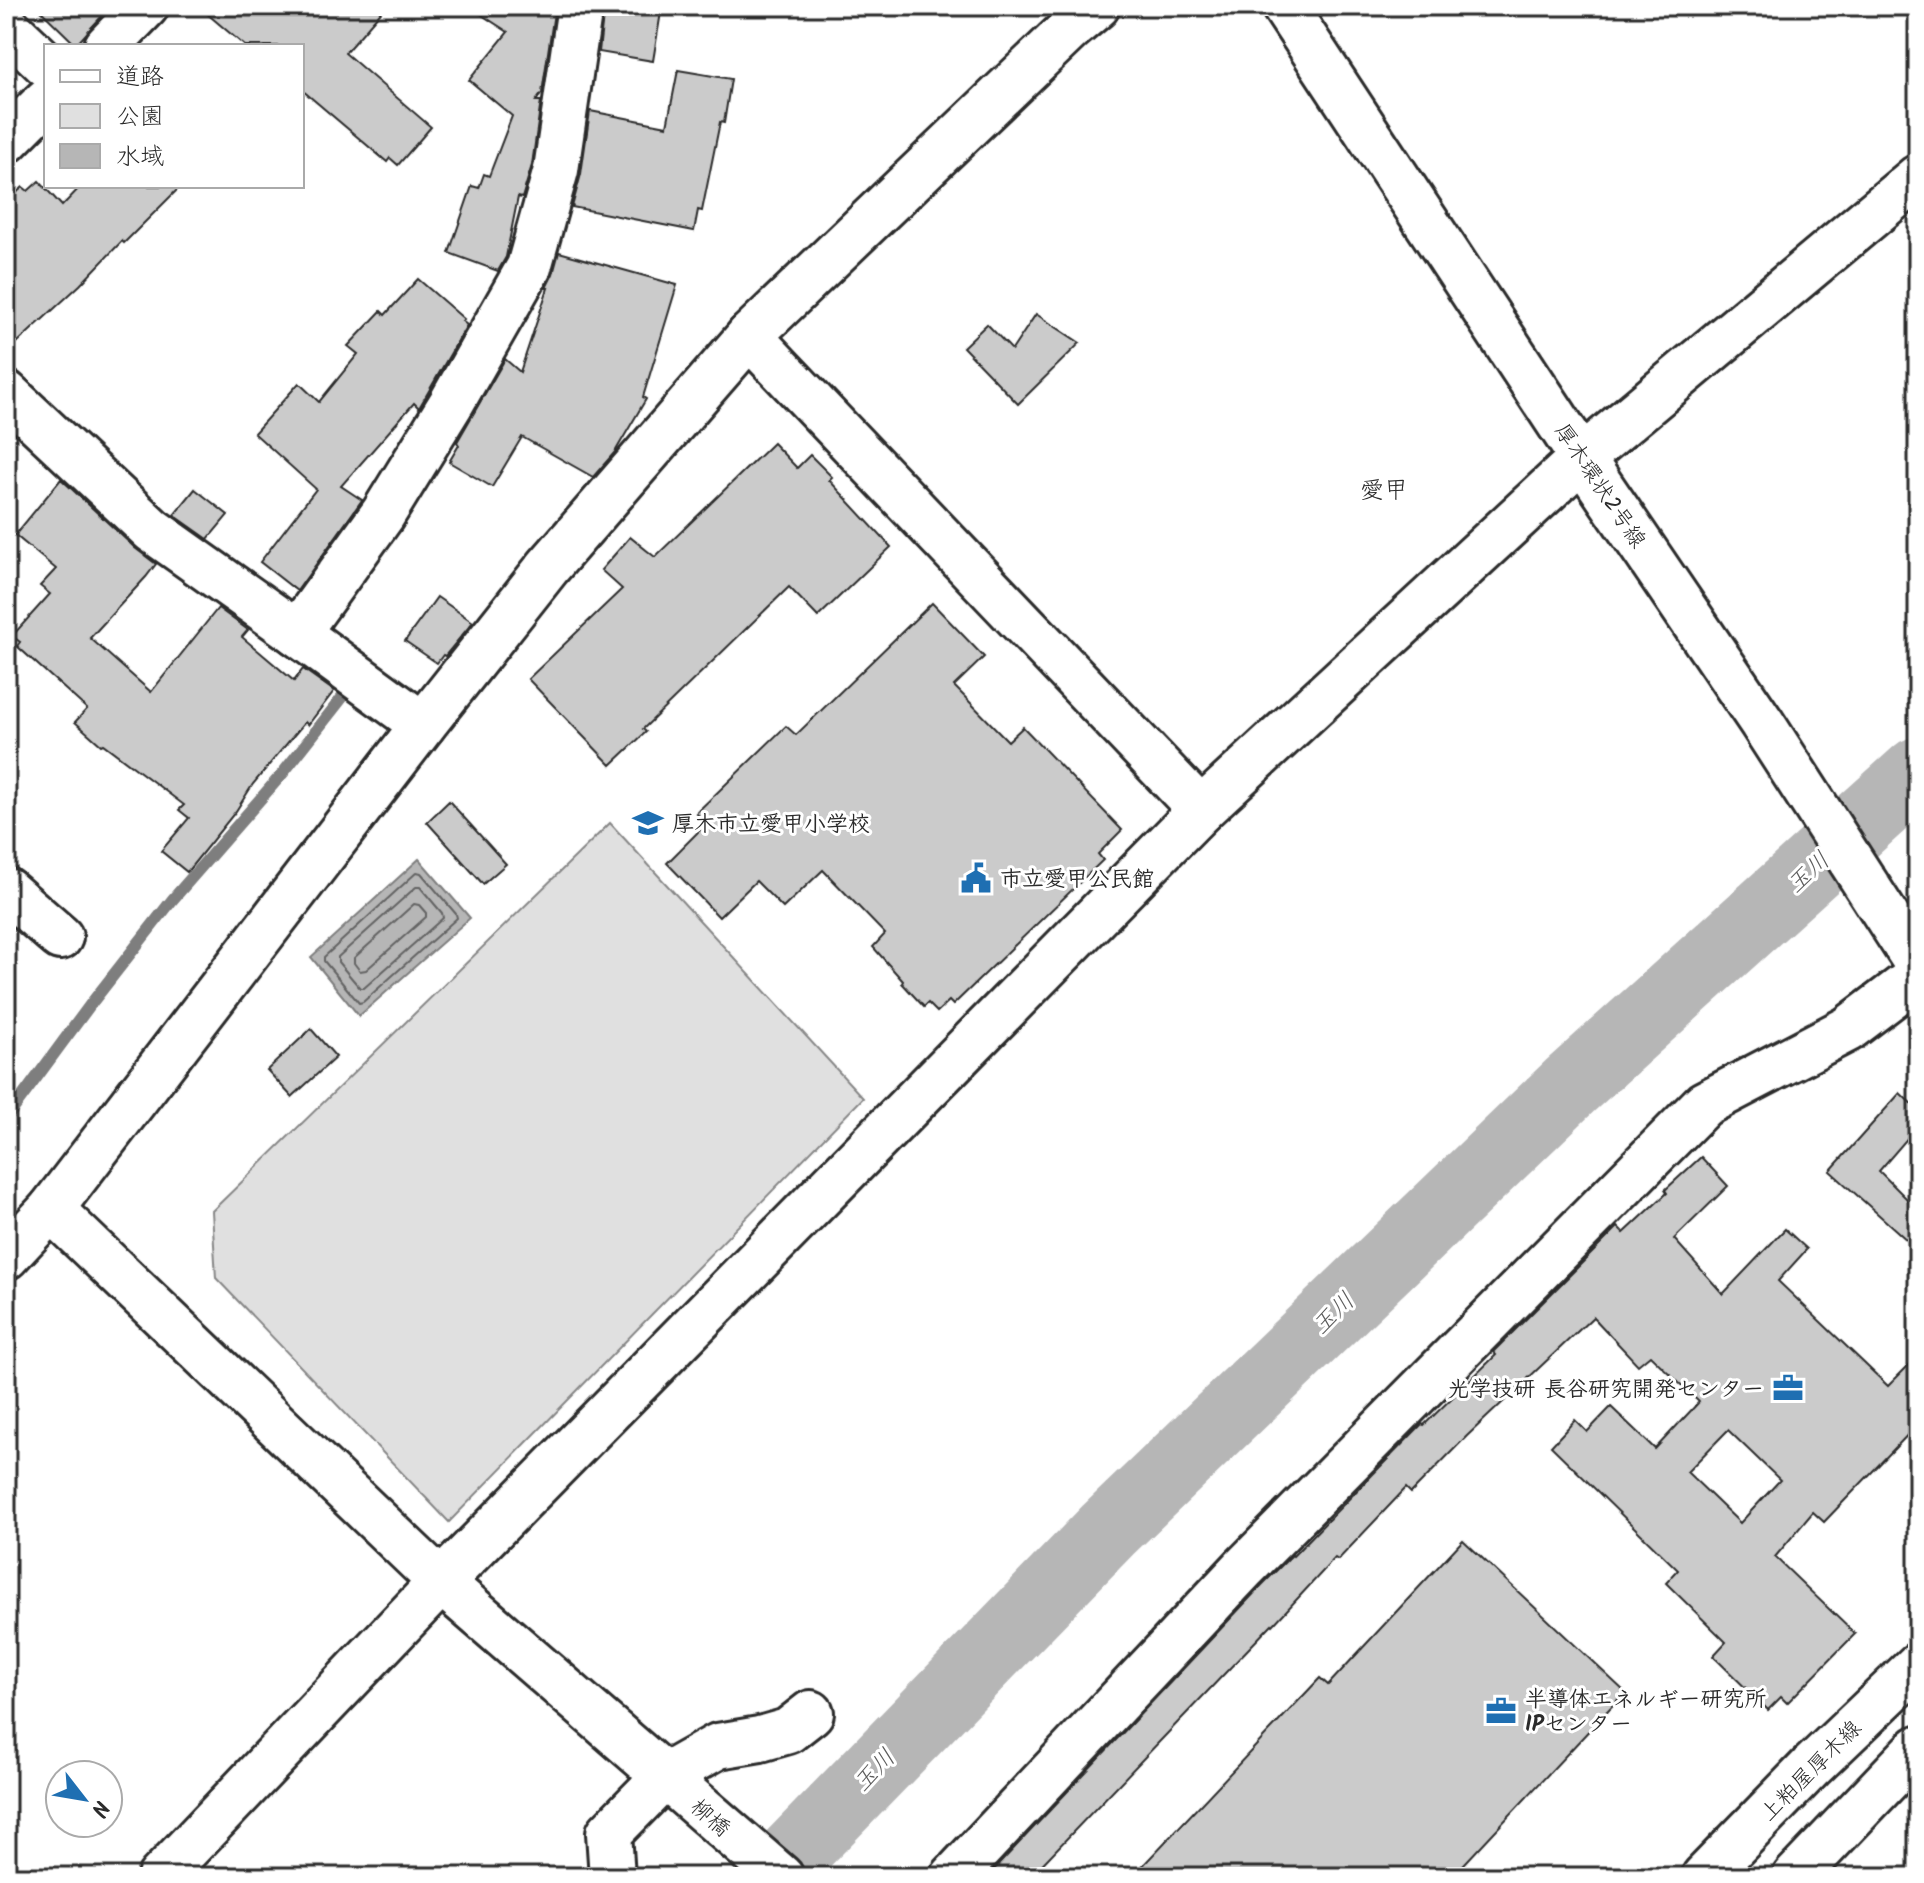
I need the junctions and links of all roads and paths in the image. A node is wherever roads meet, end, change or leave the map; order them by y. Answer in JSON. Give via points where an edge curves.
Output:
{"nodes":[{"id":1,"x":146,"y":6,"type":"edge"},
{"id":2,"x":580,"y":6,"type":"edge"},
{"id":3,"x":1284,"y":6,"type":"edge"},
{"id":4,"x":1078,"y":12,"type":"edge"},
{"id":5,"x":6,"y":26,"type":"edge"},
{"id":6,"x":109,"y":44,"type":"edge"},
{"id":7,"x":44,"y":62,"type":"edge"},
{"id":8,"x":44,"y":103,"type":"edge"},
{"id":9,"x":6,"y":141,"type":"edge"},
{"id":10,"x":1918,"y":177,"type":"edge"},
{"id":11,"x":749,"y":336,"type":"junction"},
{"id":12,"x":6,"y":393,"type":"edge"},
{"id":13,"x":1582,"y":458,"type":"junction"},
{"id":14,"x":297,"y":633,"type":"junction"},
{"id":15,"x":423,"y":725,"type":"junction"},
{"id":16,"x":1201,"y":810,"type":"junction"},
{"id":17,"x":6,"y":890,"type":"edge"},
{"id":18,"x":60,"y":937,"type":"dead end"},
{"id":19,"x":1916,"y":966,"type":"edge"},
{"id":20,"x":51,"y":1209,"type":"junction"},
{"id":21,"x":6,"y":1257,"type":"edge"},
{"id":22,"x":441,"y":1582,"type":"junction"},
{"id":23,"x":1918,"y":1665,"type":"edge"},
{"id":24,"x":811,"y":1713,"type":"dead end"},
{"id":25,"x":1918,"y":1748,"type":"edge"},
{"id":26,"x":672,"y":1782,"type":"junction"},
{"id":27,"x":160,"y":1877,"type":"edge"},
{"id":28,"x":612,"y":1877,"type":"edge"},
{"id":29,"x":781,"y":1877,"type":"edge"},
{"id":30,"x":953,"y":1877,"type":"edge"},
{"id":31,"x":1704,"y":1877,"type":"edge"},
{"id":32,"x":1795,"y":1877,"type":"edge"}],
"edges":[{"from":1,"to":6,"type":"street"},
{"from":2,"to":14,"type":"street","via":[[556,170],[529,267],[383,514]]},
{"from":3,"to":13,"type":"street","name":"厚木環状2号線"},
{"from":4,"to":11,"type":"street"},
{"from":5,"to":7,"type":"street"},
{"from":8,"to":9,"type":"street"},
{"from":10,"to":13,"type":"street"},
{"from":11,"to":15,"type":"street","via":[[548,567]]},
{"from":11,"to":16,"type":"street"},
{"from":12,"to":14,"type":"street","via":[[152,530]]},
{"from":13,"to":16,"type":"street"},
{"from":13,"to":19,"type":"street","name":"厚木環状2号線","via":[[1762,723]]},
{"from":14,"to":15,"type":"street"},
{"from":15,"to":20,"type":"street"},
{"from":16,"to":22,"type":"street"},
{"from":17,"to":18,"type":"street"},
{"from":19,"to":30,"type":"street","via":[[1848,1029],[1704,1104],[1244,1568]]},
{"from":20,"to":21,"type":"street"},
{"from":20,"to":22,"type":"street","name":"柳橋"},
{"from":22,"to":26,"type":"street","name":"柳橋"},
{"from":22,"to":27,"type":"street"},
{"from":23,"to":31,"type":"street","name":"上粕屋厚木線"},
{"from":24,"to":26,"type":"street","via":[[788,1731],[718,1746]]},
{"from":25,"to":32,"type":"street"},
{"from":26,"to":28,"type":"street","via":[[609,1833]]},
{"from":26,"to":29,"type":"street","name":"柳橋"}]}
